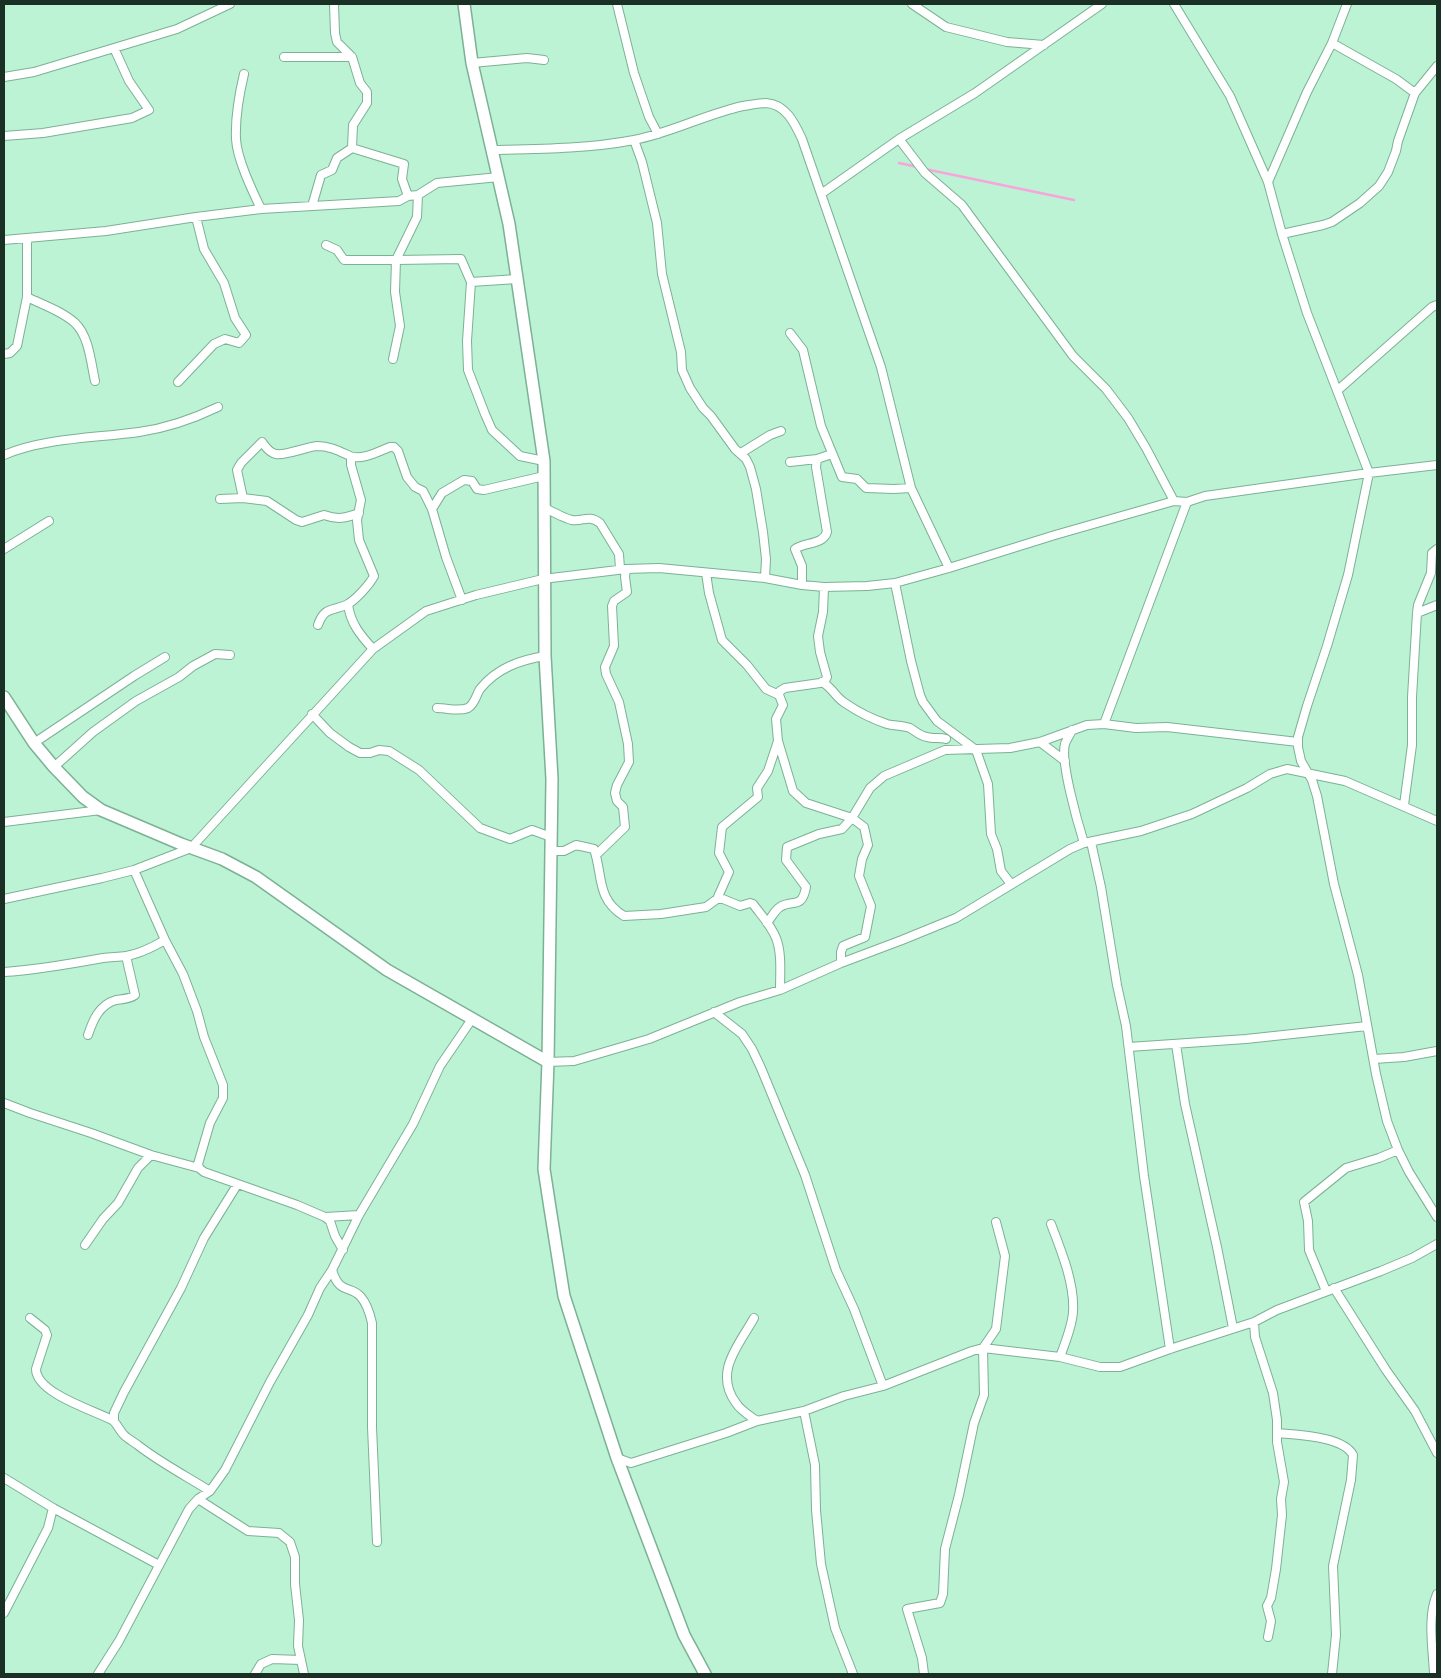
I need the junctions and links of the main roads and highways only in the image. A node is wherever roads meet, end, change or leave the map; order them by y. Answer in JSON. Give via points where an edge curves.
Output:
{"nodes":[{"id":1,"x":464,"y":4,"type":"edge"},
{"id":2,"x":4,"y":697,"type":"edge"},
{"id":3,"x":548,"y":1062,"type":"junction"},
{"id":4,"x":705,"y":1674,"type":"edge"}],
"edges":[{"from":1,"to":3,"type":"main road","via":[[472,63],[499,177],[517,279],[544,462],[543,579],[552,779]]},
{"from":2,"to":3,"type":"main road","via":[[54,767],[83,797],[101,810],[222,859],[256,877],[387,970]]},
{"from":3,"to":4,"type":"main road","via":[[544,1169],[564,1296],[616,1458],[684,1635]]}]}
